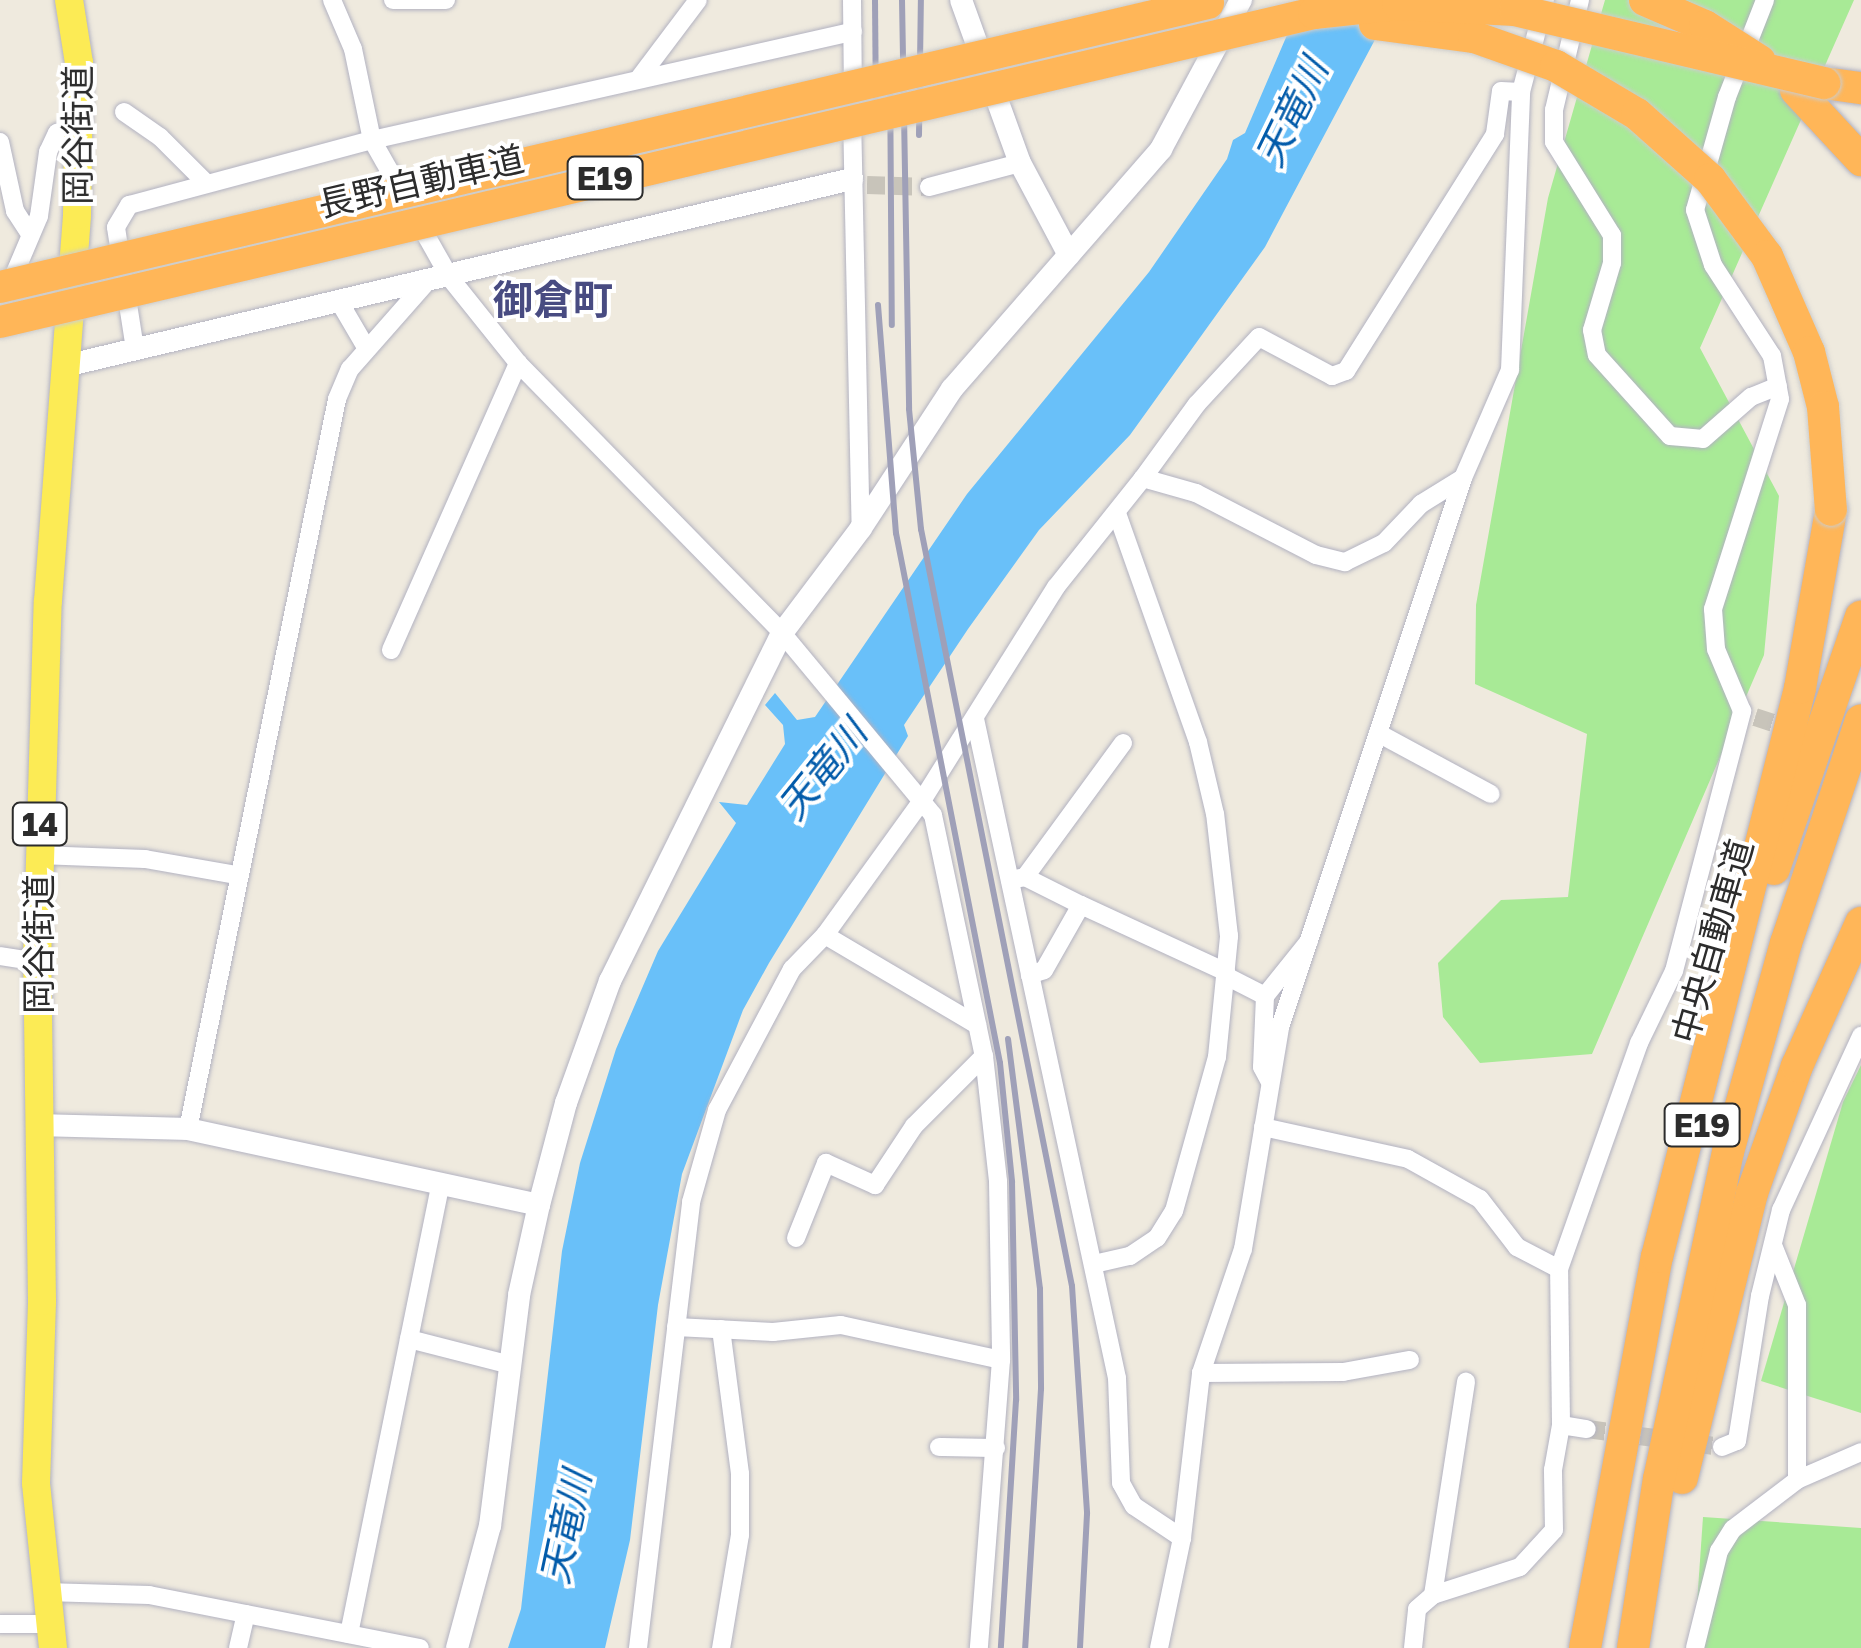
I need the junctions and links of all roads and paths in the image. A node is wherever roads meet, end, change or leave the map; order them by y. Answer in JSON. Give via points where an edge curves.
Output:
{"nodes":[{"id":1,"x":70,"y":0,"type":"edge"},
{"id":2,"x":332,"y":0,"type":"edge"},
{"id":3,"x":393,"y":0,"type":"edge"},
{"id":4,"x":446,"y":0,"type":"edge"},
{"id":5,"x":698,"y":0,"type":"edge"},
{"id":6,"x":852,"y":0,"type":"edge"},
{"id":7,"x":961,"y":0,"type":"edge"},
{"id":8,"x":1544,"y":0,"type":"edge"},
{"id":9,"x":1580,"y":0,"type":"edge"},
{"id":10,"x":1645,"y":0,"type":"edge"},
{"id":11,"x":1765,"y":0,"type":"edge"},
{"id":12,"x":1223,"y":1,"type":"edge"},
{"id":13,"x":853,"y":32,"type":"junction"},
{"id":14,"x":1211,"y":37,"type":"junction"},
{"id":15,"x":640,"y":77,"type":"junction"},
{"id":16,"x":1810,"y":87,"type":"junction"},
{"id":17,"x":1861,"y":88,"type":"edge"},
{"id":18,"x":1521,"y":92,"type":"junction"},
{"id":19,"x":124,"y":112,"type":"dead end"},
{"id":20,"x":80,"y":123,"type":"junction"},
{"id":21,"x":372,"y":140,"type":"junction"},
{"id":22,"x":0,"y":142,"type":"edge"},
{"id":23,"x":1861,"y":160,"type":"edge"},
{"id":24,"x":1020,"y":163,"type":"junction"},
{"id":25,"x":860,"y":182,"type":"junction"},
{"id":26,"x":206,"y":183,"type":"junction"},
{"id":27,"x":929,"y":187,"type":"tunnel mouth"},
{"id":28,"x":28,"y":231,"type":"junction"},
{"id":29,"x":1069,"y":256,"type":"junction"},
{"id":30,"x":450,"y":278,"type":"junction"},
{"id":31,"x":424,"y":285,"type":"junction"},
{"id":32,"x":0,"y":287,"type":"edge"},
{"id":33,"x":340,"y":304,"type":"junction"},
{"id":34,"x":0,"y":308,"type":"edge"},
{"id":35,"x":0,"y":322,"type":"edge"},
{"id":36,"x":135,"y":349,"type":"junction"},
{"id":37,"x":367,"y":349,"type":"junction"},
{"id":38,"x":518,"y":363,"type":"junction"},
{"id":39,"x":64,"y":366,"type":"junction"},
{"id":40,"x":1778,"y":386,"type":"junction"},
{"id":41,"x":1144,"y":478,"type":"junction"},
{"id":42,"x":1463,"y":478,"type":"junction"},
{"id":43,"x":1117,"y":513,"type":"junction"},
{"id":44,"x":861,"y":528,"type":"junction"},
{"id":45,"x":1861,"y":617,"type":"edge"},
{"id":46,"x":789,"y":642,"type":"junction"},
{"id":47,"x":392,"y":650,"type":"dead end"},
{"id":48,"x":975,"y":719,"type":"junction"},
{"id":49,"x":1861,"y":720,"type":"edge"},
{"id":50,"x":1378,"y":733,"type":"junction"},
{"id":51,"x":1122,"y":743,"type":"dead end"},
{"id":52,"x":918,"y":792,"type":"junction"},
{"id":53,"x":1492,"y":794,"type":"dead end"},
{"id":54,"x":39,"y":856,"type":"junction"},
{"id":55,"x":236,"y":875,"type":"junction"},
{"id":56,"x":1017,"y":878,"type":"junction"},
{"id":57,"x":1081,"y":905,"type":"junction"},
{"id":58,"x":1861,"y":923,"type":"edge"},
{"id":59,"x":825,"y":935,"type":"junction"},
{"id":60,"x":1309,"y":941,"type":"junction"},
{"id":61,"x":0,"y":956,"type":"edge"},
{"id":62,"x":37,"y":962,"type":"junction"},
{"id":63,"x":1030,"y":974,"type":"junction"},
{"id":64,"x":1226,"y":974,"type":"junction"},
{"id":65,"x":1265,"y":996,"type":"junction"},
{"id":66,"x":977,"y":1025,"type":"junction"},
{"id":67,"x":1861,"y":1036,"type":"edge"},
{"id":68,"x":984,"y":1056,"type":"junction"},
{"id":69,"x":1271,"y":1083,"type":"junction"},
{"id":70,"x":38,"y":1124,"type":"junction"},
{"id":71,"x":1263,"y":1127,"type":"junction"},
{"id":72,"x":188,"y":1128,"type":"junction"},
{"id":73,"x":441,"y":1183,"type":"junction"},
{"id":74,"x":539,"y":1205,"type":"junction"},
{"id":75,"x":796,"y":1238,"type":"dead end"},
{"id":76,"x":1772,"y":1245,"type":"junction"},
{"id":77,"x":1094,"y":1264,"type":"junction"},
{"id":78,"x":1559,"y":1269,"type":"junction"},
{"id":79,"x":676,"y":1328,"type":"junction"},
{"id":80,"x":721,"y":1329,"type":"junction"},
{"id":81,"x":409,"y":1340,"type":"junction"},
{"id":82,"x":1001,"y":1360,"type":"junction"},
{"id":83,"x":1410,"y":1360,"type":"dead end"},
{"id":84,"x":511,"y":1365,"type":"junction"},
{"id":85,"x":1201,"y":1373,"type":"junction"},
{"id":86,"x":1466,"y":1382,"type":"dead end"},
{"id":87,"x":1561,"y":1425,"type":"junction"},
{"id":88,"x":1588,"y":1429,"type":"tunnel mouth"},
{"id":89,"x":939,"y":1447,"type":"dead end"},
{"id":90,"x":1722,"y":1447,"type":"dead end"},
{"id":91,"x":996,"y":1448,"type":"junction"},
{"id":92,"x":1861,"y":1452,"type":"edge"},
{"id":93,"x":1797,"y":1480,"type":"junction"},
{"id":94,"x":1182,"y":1538,"type":"junction"},
{"id":95,"x":46,"y":1592,"type":"junction"},
{"id":96,"x":1432,"y":1595,"type":"junction"},
{"id":97,"x":246,"y":1614,"type":"junction"},
{"id":98,"x":0,"y":1624,"type":"edge"},
{"id":99,"x":349,"y":1634,"type":"junction"},
{"id":100,"x":50,"y":1636,"type":"edge"},
{"id":101,"x":238,"y":1648,"type":"edge"},
{"id":102,"x":420,"y":1648,"type":"edge"},
{"id":103,"x":456,"y":1648,"type":"edge"},
{"id":104,"x":638,"y":1648,"type":"edge"},
{"id":105,"x":722,"y":1648,"type":"edge"},
{"id":106,"x":979,"y":1648,"type":"edge"},
{"id":107,"x":1159,"y":1648,"type":"edge"},
{"id":108,"x":1412,"y":1648,"type":"edge"},
{"id":109,"x":1586,"y":1648,"type":"edge"},
{"id":110,"x":1600,"y":1648,"type":"edge"},
{"id":111,"x":1634,"y":1648,"type":"edge"},
{"id":112,"x":1653,"y":1648,"type":"edge"},
{"id":113,"x":1695,"y":1648,"type":"edge"}],
"edges":[{"from":1,"to":20,"type":"main road","name":"岡谷街道","number":"14"},
{"from":2,"to":21,"type":"street","via":[[354,49]]},
{"from":3,"to":4,"type":"street"},
{"from":5,"to":15,"type":"street"},
{"from":6,"to":13,"type":"street"},
{"from":7,"to":24,"type":"street"},
{"from":8,"to":18,"type":"street"},
{"from":9,"to":40,"type":"street","via":[[1554,110],[1554,142],[1612,235],[1612,264],[1592,330],[1597,355],[1670,436],[1703,440],[1751,397]]},
{"from":10,"to":16,"type":"highway","bridge":true},
{"from":11,"to":40,"type":"street","via":[[1694,210],[1713,265],[1772,356]]},
{"from":12,"to":29,"type":"street","via":[[1161,149]]},
{"from":12,"to":32,"type":"highway","name":"長野自動車道","number":"E19","bridge":true},
{"from":13,"to":15,"type":"street"},
{"from":13,"to":25,"type":"street"},
{"from":14,"to":16,"type":"highway","bridge":true,"via":[[1348,10],[1476,6],[1558,17]]},
{"from":14,"to":35,"type":"highway","name":"長野自動車道","number":"E19","bridge":true},
{"from":14,"to":109,"type":"highway","bridge":true,"via":[[1387,24],[1474,36],[1556,66],[1637,114],[1675,144],[1741,216],[1791,303],[1823,407],[1831,510],[1800,688],[1656,1256]]},
{"from":15,"to":21,"type":"street"},
{"from":16,"to":17,"type":"highway"},
{"from":16,"to":23,"type":"highway"},
{"from":18,"to":41,"type":"street","via":[[1501,91],[1495,134],[1346,371],[1332,376],[1259,337],[1197,404]]},
{"from":18,"to":42,"type":"street","via":[[1510,370]]},
{"from":19,"to":26,"type":"street","via":[[160,136]]},
{"from":20,"to":28,"type":"street","via":[[58,133],[39,216]]},
{"from":20,"to":39,"type":"main road","name":"岡谷街道","number":"14"},
{"from":21,"to":26,"type":"street"},
{"from":21,"to":30,"type":"street"},
{"from":22,"to":28,"type":"street","via":[[15,211]]},
{"from":24,"to":27,"type":"street"},
{"from":24,"to":29,"type":"street"},
{"from":25,"to":30,"type":"street"},
{"from":25,"to":44,"type":"street"},
{"from":26,"to":36,"type":"street","via":[[129,205],[116,227]]},
{"from":28,"to":34,"type":"street"},
{"from":29,"to":44,"type":"street","via":[[952,388]]},
{"from":30,"to":31,"type":"street"},
{"from":30,"to":38,"type":"street"},
{"from":31,"to":33,"type":"street"},
{"from":31,"to":37,"type":"street"},
{"from":33,"to":36,"type":"street"},
{"from":33,"to":37,"type":"street"},
{"from":36,"to":39,"type":"street"},
{"from":37,"to":55,"type":"street","via":[[337,399]]},
{"from":38,"to":46,"type":"street"},
{"from":38,"to":47,"type":"street"},
{"from":39,"to":54,"type":"main road","name":"岡谷街道","number":"14"},
{"from":40,"to":78,"type":"street","via":[[1780,398],[1713,609],[1716,649],[1749,714],[1674,972],[1638,1042]]},
{"from":41,"to":42,"type":"street","via":[[1196,492],[1316,555],[1345,562],[1384,544],[1420,504]]},
{"from":41,"to":43,"type":"street"},
{"from":42,"to":50,"type":"street"},
{"from":43,"to":48,"type":"street","via":[[1056,587]]},
{"from":43,"to":64,"type":"street","via":[[1198,742],[1215,814],[1229,936]]},
{"from":44,"to":46,"type":"street"},
{"from":45,"to":110,"type":"highway","name":"中央自動車道","number":"E19","via":[[1786,830],[1698,1143],[1648,1366]]},
{"from":46,"to":52,"type":"street"},
{"from":46,"to":74,"type":"street","via":[[590,1026]]},
{"from":48,"to":52,"type":"street"},
{"from":48,"to":56,"type":"street"},
{"from":49,"to":111,"type":"highway","name":"中央自動車道","number":"E19","via":[[1786,943],[1719,1189],[1659,1479]]},
{"from":50,"to":53,"type":"street"},
{"from":50,"to":60,"type":"street"},
{"from":51,"to":56,"type":"street"},
{"from":52,"to":59,"type":"street"},
{"from":52,"to":66,"type":"street","via":[[934,815]]},
{"from":54,"to":55,"type":"street","via":[[145,859]]},
{"from":54,"to":62,"type":"main road","name":"岡谷街道","number":"14"},
{"from":55,"to":72,"type":"street"},
{"from":56,"to":57,"type":"street"},
{"from":56,"to":63,"type":"street"},
{"from":57,"to":63,"type":"street","via":[[1044,970]]},
{"from":57,"to":64,"type":"street"},
{"from":58,"to":112,"type":"highway","via":[[1797,1066],[1741,1230],[1684,1462]]},
{"from":59,"to":66,"type":"street"},
{"from":59,"to":79,"type":"street","via":[[792,968],[717,1110],[690,1202]]},
{"from":60,"to":65,"type":"street"},
{"from":60,"to":69,"type":"street","via":[[1280,1027]]},
{"from":61,"to":62,"type":"street"},
{"from":62,"to":70,"type":"main road","name":"岡谷街道","number":"14"},
{"from":63,"to":77,"type":"street"},
{"from":64,"to":65,"type":"street"},
{"from":64,"to":77,"type":"street","via":[[1217,1057],[1174,1210],[1157,1238],[1130,1256]]},
{"from":65,"to":69,"type":"street","via":[[1262,1067]]},
{"from":66,"to":68,"type":"street"},
{"from":67,"to":76,"type":"street","via":[[1794,1174]]},
{"from":68,"to":75,"type":"street","via":[[914,1126],[876,1185],[826,1163]]},
{"from":68,"to":82,"type":"street","via":[[998,1180]]},
{"from":69,"to":71,"type":"street"},
{"from":70,"to":72,"type":"street"},
{"from":70,"to":95,"type":"main road","name":"岡谷街道","number":"14","via":[[36,1484]]},
{"from":71,"to":78,"type":"street","via":[[1408,1158],[1480,1199],[1517,1247]]},
{"from":71,"to":85,"type":"street","via":[[1243,1250]]},
{"from":72,"to":73,"type":"street"},
{"from":73,"to":74,"type":"street"},
{"from":73,"to":81,"type":"street"},
{"from":74,"to":84,"type":"street"},
{"from":76,"to":90,"type":"street","via":[[1737,1441]]},
{"from":76,"to":93,"type":"street","via":[[1797,1305]]},
{"from":77,"to":94,"type":"street","via":[[1117,1378],[1122,1483],[1134,1506]]},
{"from":78,"to":87,"type":"street"},
{"from":79,"to":80,"type":"street"},
{"from":79,"to":104,"type":"street"},
{"from":80,"to":82,"type":"street","via":[[841,1326]]},
{"from":80,"to":105,"type":"street","via":[[740,1520]]},
{"from":81,"to":84,"type":"street"},
{"from":81,"to":99,"type":"street"},
{"from":82,"to":91,"type":"street"},
{"from":83,"to":85,"type":"street","via":[[1343,1372]]},
{"from":84,"to":103,"type":"street","via":[[490,1526]]},
{"from":85,"to":94,"type":"street"},
{"from":86,"to":96,"type":"street"},
{"from":87,"to":88,"type":"street"},
{"from":87,"to":96,"type":"street","via":[[1552,1470],[1554,1530],[1546,1545],[1520,1567]]},
{"from":89,"to":91,"type":"street"},
{"from":91,"to":106,"type":"street"},
{"from":92,"to":93,"type":"street"},
{"from":93,"to":113,"type":"street","via":[[1733,1528],[1718,1551]]},
{"from":94,"to":107,"type":"street"},
{"from":95,"to":97,"type":"street","via":[[149,1595]]},
{"from":95,"to":100,"type":"main road","name":"岡谷街道","number":"14"},
{"from":96,"to":108,"type":"street","via":[[1417,1609]]},
{"from":97,"to":99,"type":"street"},
{"from":97,"to":101,"type":"street"},
{"from":98,"to":100,"type":"street"},
{"from":99,"to":102,"type":"street"}]}
